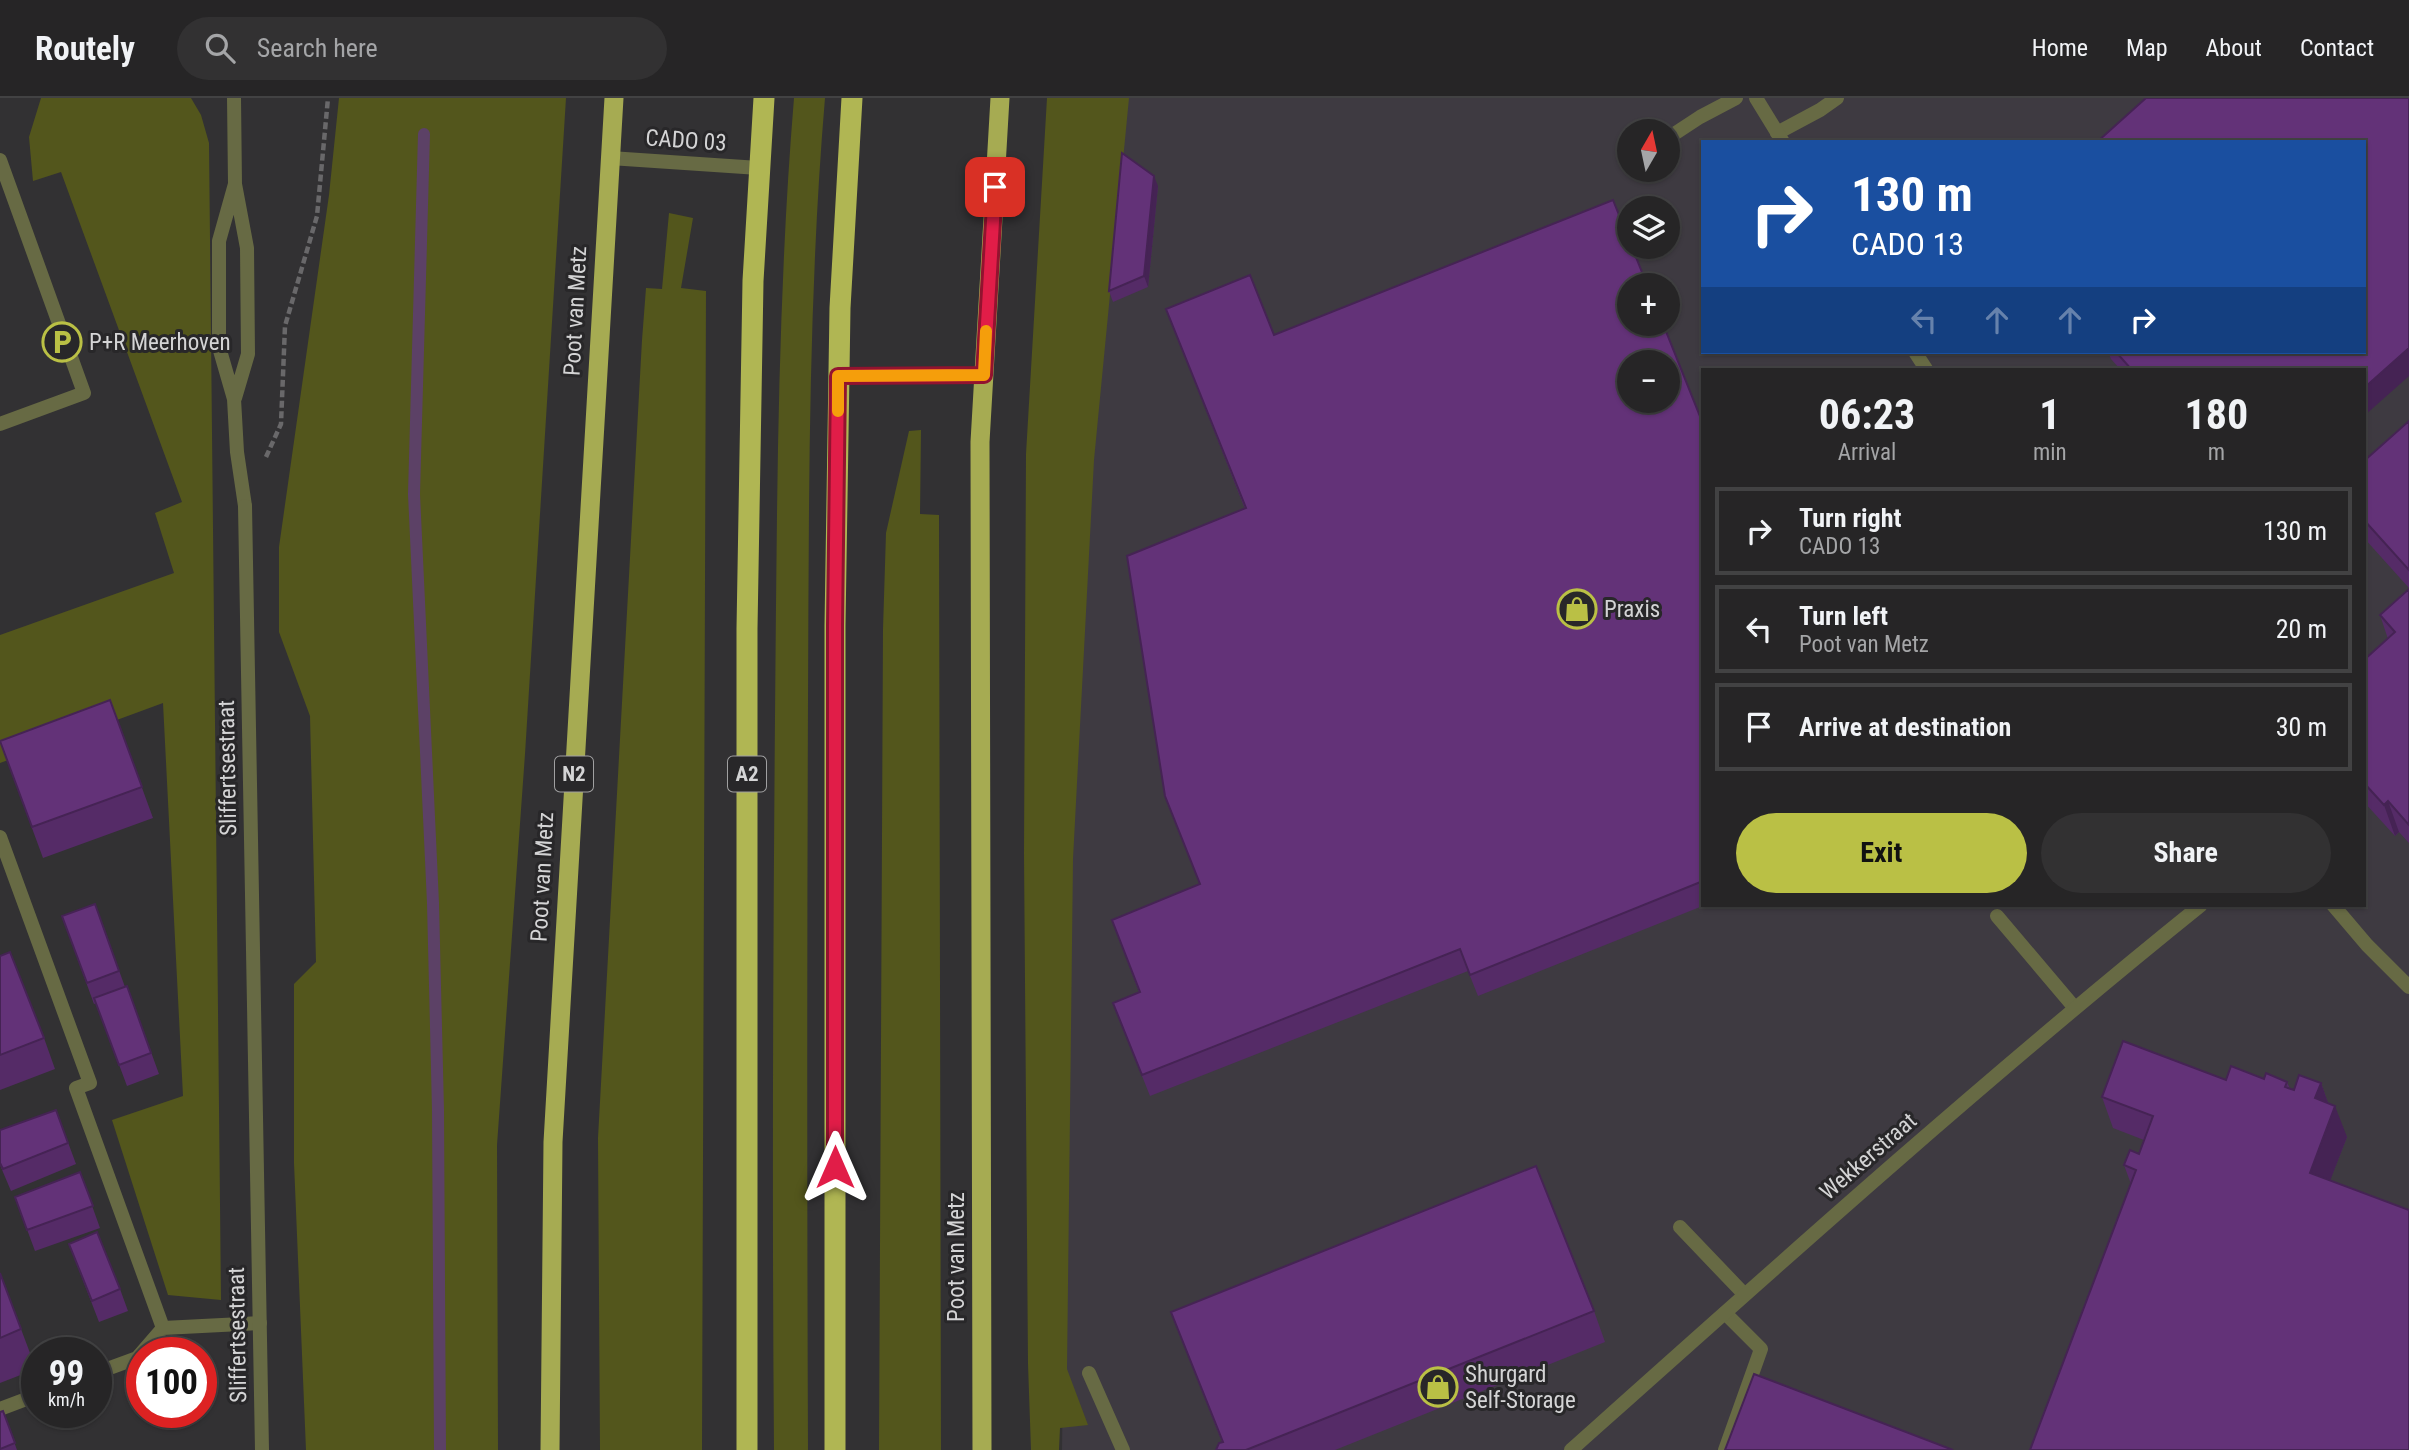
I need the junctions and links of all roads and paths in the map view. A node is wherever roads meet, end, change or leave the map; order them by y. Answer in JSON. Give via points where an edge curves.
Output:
{"nodes":[{"id":1,"x":234,"y":98,"type":"edge"},
{"id":2,"x":328,"y":98,"type":"edge"},
{"id":3,"x":614,"y":98,"type":"edge"},
{"id":4,"x":764,"y":98,"type":"edge"},
{"id":5,"x":852,"y":98,"type":"edge"},
{"id":6,"x":1000,"y":98,"type":"edge"},
{"id":7,"x":1736,"y":98,"type":"edge"},
{"id":8,"x":1756,"y":98,"type":"edge"},
{"id":9,"x":1837,"y":98,"type":"edge"},
{"id":10,"x":1680,"y":130,"type":"edge"},
{"id":11,"x":1780,"y":137,"type":"edge"},
{"id":12,"x":610,"y":158,"type":"junction"},
{"id":13,"x":0,"y":160,"type":"edge"},
{"id":14,"x":759,"y":168,"type":"junction"},
{"id":15,"x":234,"y":184,"type":"junction"},
{"id":16,"x":984,"y":375,"type":"junction"},
{"id":17,"x":838,"y":376,"type":"junction"},
{"id":18,"x":234,"y":400,"type":"junction"},
{"id":19,"x":0,"y":424,"type":"edge"},
{"id":20,"x":265,"y":459,"type":"dead end"},
{"id":21,"x":0,"y":837,"type":"edge"},
{"id":22,"x":2199,"y":907,"type":"edge"},
{"id":23,"x":2335,"y":907,"type":"edge"},
{"id":24,"x":1997,"y":916,"type":"dead end"},
{"id":25,"x":2409,"y":986,"type":"edge"},
{"id":26,"x":2074,"y":1007,"type":"junction"},
{"id":27,"x":1681,"y":1227,"type":"dead end"},
{"id":28,"x":1744,"y":1294,"type":"junction"},
{"id":29,"x":1725,"y":1313,"type":"junction"},
{"id":30,"x":260,"y":1322,"type":"junction"},
{"id":31,"x":163,"y":1328,"type":"junction"},
{"id":32,"x":112,"y":1367,"type":"edge"},
{"id":33,"x":1089,"y":1373,"type":"dead end"},
{"id":34,"x":21,"y":1401,"type":"edge"},
{"id":35,"x":0,"y":1409,"type":"edge"},
{"id":36,"x":262,"y":1450,"type":"edge"},
{"id":37,"x":550,"y":1450,"type":"edge"},
{"id":38,"x":747,"y":1450,"type":"edge"},
{"id":39,"x":835,"y":1450,"type":"edge"},
{"id":40,"x":982,"y":1450,"type":"edge"},
{"id":41,"x":1123,"y":1450,"type":"edge"},
{"id":42,"x":1571,"y":1450,"type":"edge"},
{"id":43,"x":1725,"y":1450,"type":"edge"}],
"edges":[{"from":1,"to":15,"type":"street"},
{"from":2,"to":20,"type":"path","via":[[317,216],[285,326],[281,424]]},
{"from":3,"to":12,"type":"highway","name":"Poot van Metz","number":"N2"},
{"from":4,"to":14,"type":"highway","number":"A2"},
{"from":5,"to":17,"type":"highway"},
{"from":6,"to":16,"type":"highway","name":"Poot van Metz"},
{"from":7,"to":10,"type":"street"},
{"from":8,"to":11,"type":"street"},
{"from":9,"to":11,"type":"street"},
{"from":12,"to":14,"type":"street","name":"CADO 03"},
{"from":12,"to":37,"type":"highway","name":"Poot van Metz","number":"N2","via":[[553,1142]]},
{"from":13,"to":19,"type":"street","via":[[84,393]]},
{"from":14,"to":38,"type":"highway","number":"A2","via":[[747,629]]},
{"from":15,"to":18,"type":"street","via":[[247,248],[248,355]]},
{"from":15,"to":18,"type":"street","via":[[219,241],[219,347]]},
{"from":16,"to":17,"type":"street"},
{"from":16,"to":40,"type":"highway","name":"Poot van Metz","via":[[980,442]]},
{"from":17,"to":39,"type":"highway"},
{"from":18,"to":30,"type":"street","name":"Sliffertsestraat","via":[[245,506]]},
{"from":21,"to":31,"type":"street","via":[[90,1083],[76,1088]]},
{"from":22,"to":26,"type":"street","name":"Wekkerstraat"},
{"from":23,"to":25,"type":"street"},
{"from":24,"to":26,"type":"street"},
{"from":26,"to":28,"type":"street","name":"Wekkerstraat"},
{"from":27,"to":28,"type":"street"},
{"from":28,"to":29,"type":"street","name":"Wekkerstraat"},
{"from":29,"to":42,"type":"street","name":"Wekkerstraat"},
{"from":29,"to":43,"type":"street","via":[[1761,1349]]},
{"from":30,"to":31,"type":"street"},
{"from":30,"to":36,"type":"street","name":"Sliffertsestraat"},
{"from":31,"to":32,"type":"street","via":[[137,1358]]},
{"from":33,"to":41,"type":"street"},
{"from":34,"to":35,"type":"street"}]}
